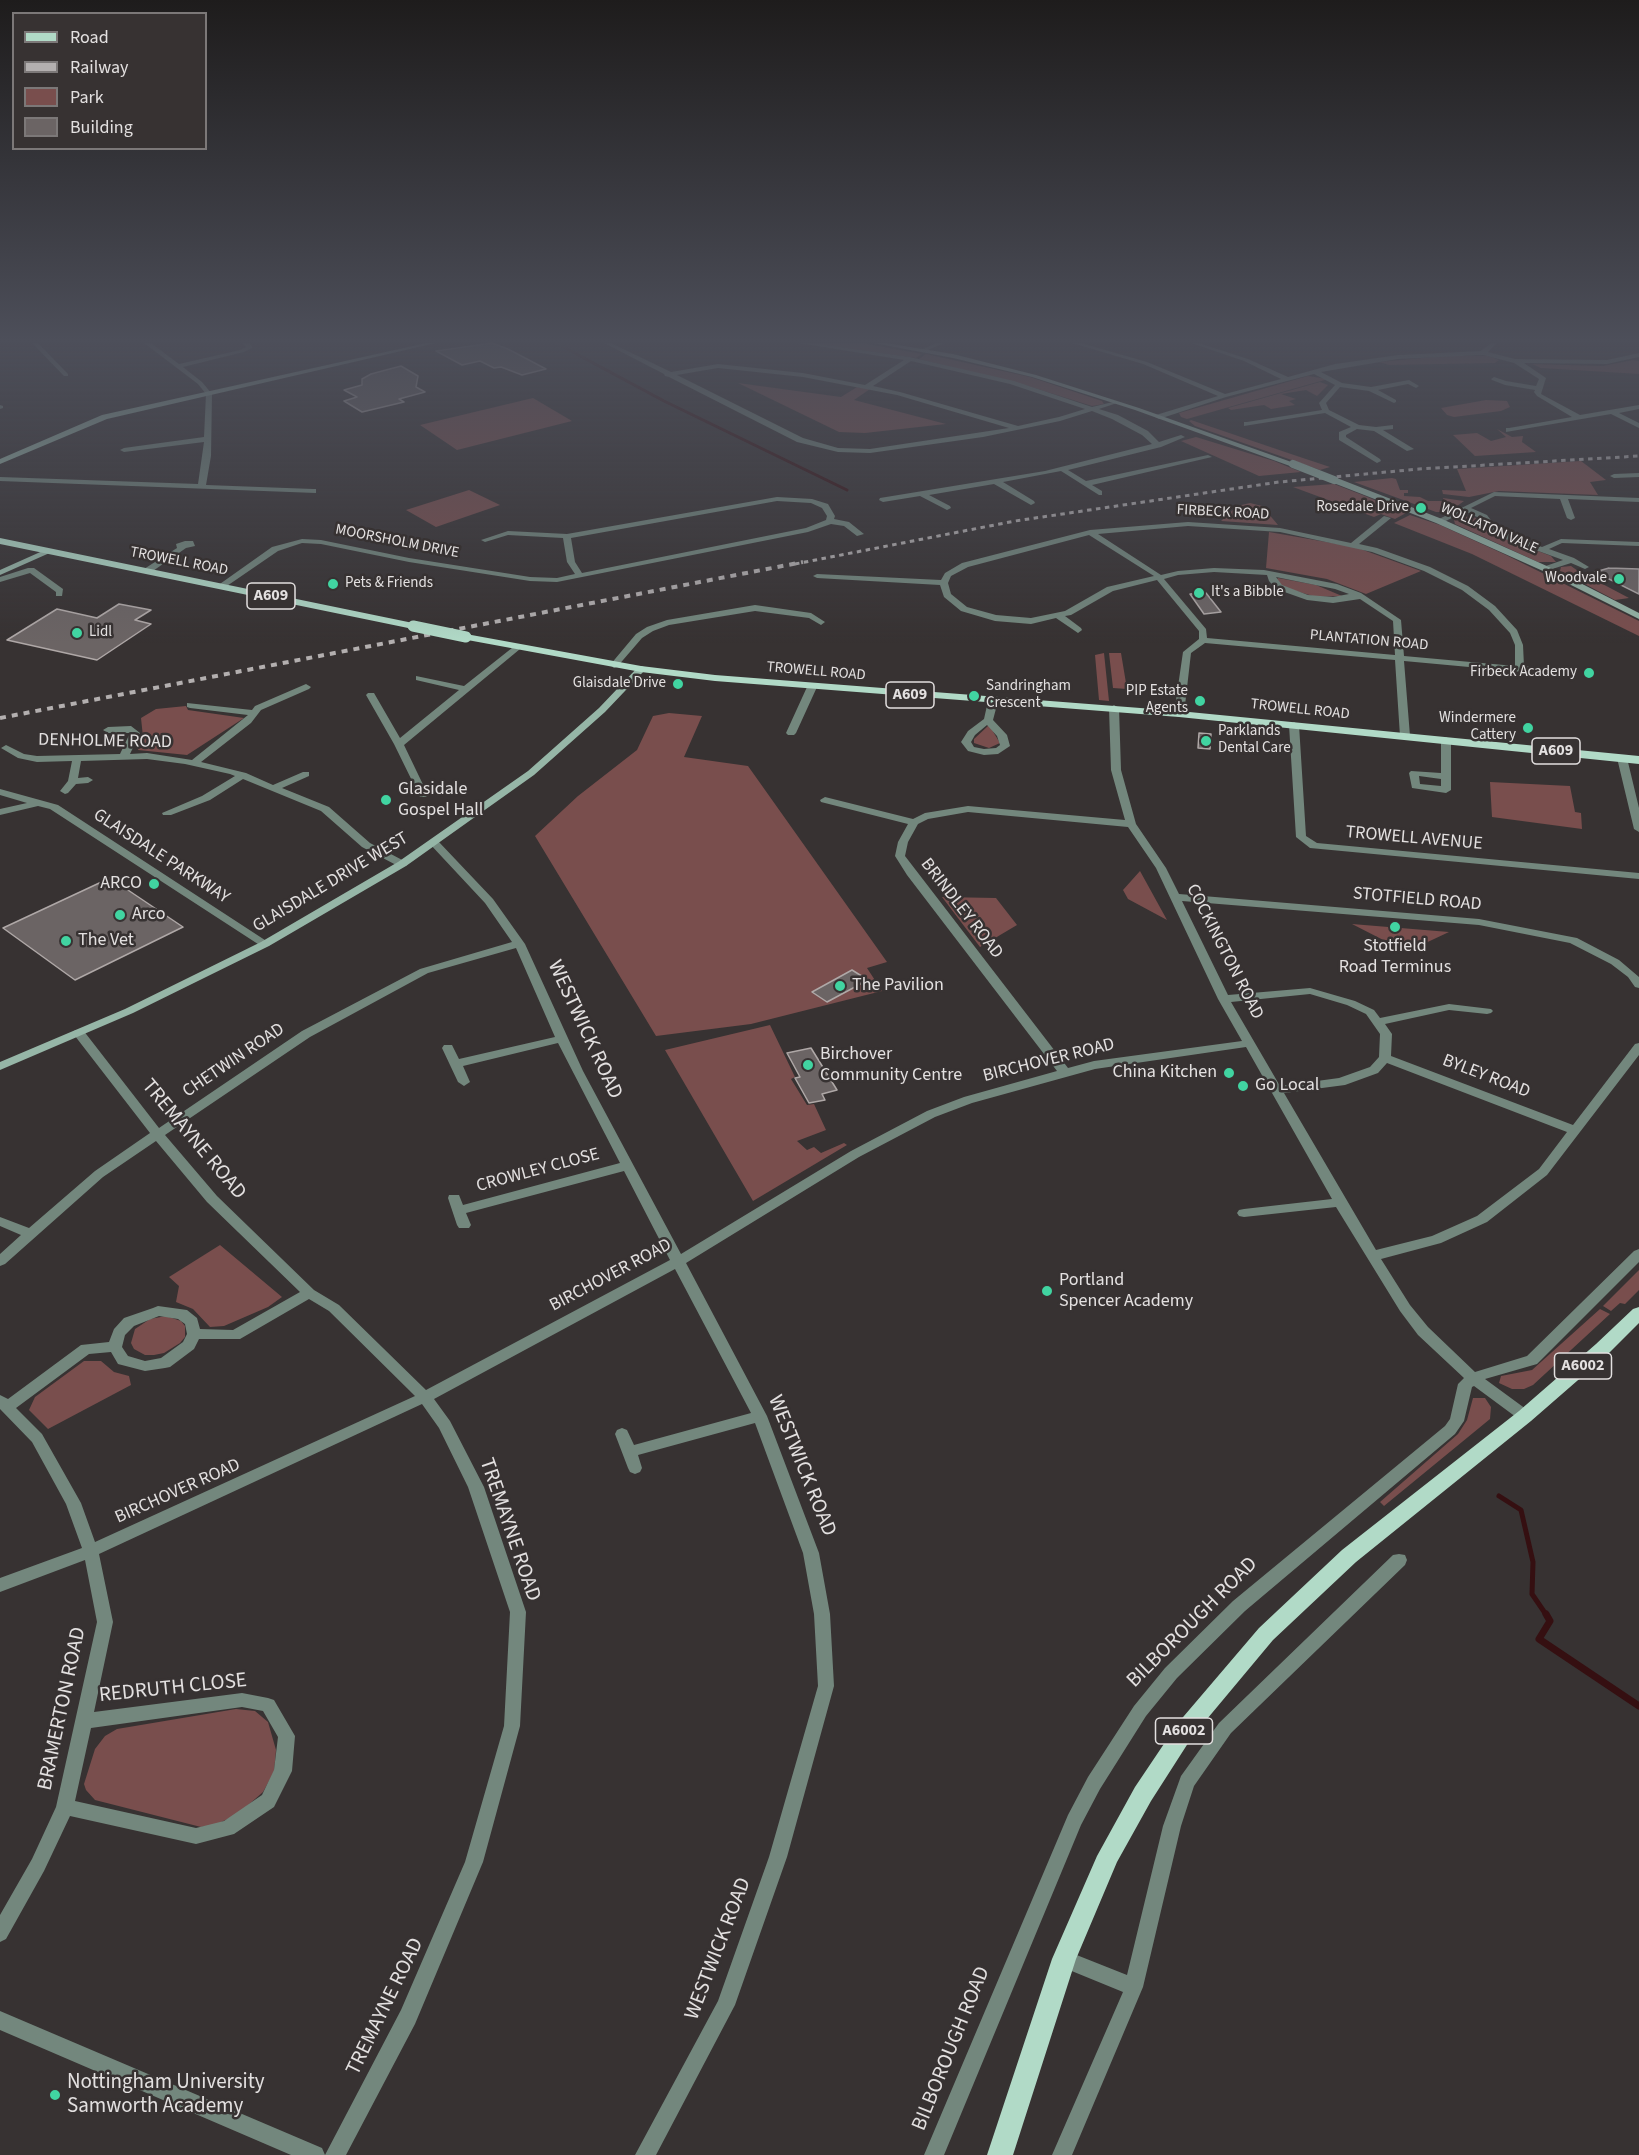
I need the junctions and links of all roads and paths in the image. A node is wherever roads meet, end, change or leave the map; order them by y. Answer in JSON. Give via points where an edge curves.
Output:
{"nodes":[{"id":1,"x":42,"y":444,"type":"edge"},
{"id":2,"x":173,"y":444,"type":"edge"},
{"id":3,"x":207,"y":444,"type":"edge"},
{"id":4,"x":812,"y":444,"type":"edge"},
{"id":5,"x":918,"y":444,"type":"edge"},
{"id":6,"x":1162,"y":444,"type":"edge"},
{"id":7,"x":1235,"y":444,"type":"edge"},
{"id":8,"x":1349,"y":444,"type":"edge"},
{"id":9,"x":1401,"y":444,"type":"edge"},
{"id":10,"x":1158,"y":445,"type":"joint"},
{"id":11,"x":1410,"y":449,"type":"dead end"},
{"id":12,"x":124,"y":450,"type":"dead end"},
{"id":13,"x":1208,"y":457,"type":"dead end"},
{"id":14,"x":1377,"y":461,"type":"dead end"},
{"id":15,"x":0,"y":462,"type":"edge"},
{"id":16,"x":1062,"y":469,"type":"junction"},
{"id":17,"x":1639,"y":475,"type":"edge"},
{"id":18,"x":1614,"y":476,"type":"dead end"},
{"id":19,"x":0,"y":479,"type":"edge"},
{"id":20,"x":997,"y":482,"type":"junction"},
{"id":21,"x":1085,"y":484,"type":"junction"},
{"id":22,"x":202,"y":486,"type":"junction"},
{"id":23,"x":313,"y":491,"type":"dead end"},
{"id":24,"x":922,"y":494,"type":"junction"},
{"id":25,"x":1099,"y":494,"type":"dead end"},
{"id":26,"x":1563,"y":496,"type":"junction"},
{"id":27,"x":884,"y":500,"type":"dead end"},
{"id":28,"x":1639,"y":500,"type":"edge"},
{"id":29,"x":1031,"y":503,"type":"dead end"},
{"id":30,"x":947,"y":508,"type":"dead end"},
{"id":31,"x":1466,"y":509,"type":"junction"},
{"id":32,"x":1556,"y":513,"type":"dead end"},
{"id":33,"x":1387,"y":518,"type":"dead end"},
{"id":34,"x":830,"y":521,"type":"junction"},
{"id":35,"x":1439,"y":521,"type":"junction"},
{"id":36,"x":1090,"y":532,"type":"junction"},
{"id":37,"x":860,"y":534,"type":"dead end"},
{"id":38,"x":567,"y":536,"type":"junction"},
{"id":39,"x":0,"y":540,"type":"edge"},
{"id":40,"x":485,"y":540,"type":"dead end"},
{"id":41,"x":1354,"y":544,"type":"junction"},
{"id":42,"x":1639,"y":544,"type":"edge"},
{"id":43,"x":182,"y":548,"type":"dead end"},
{"id":44,"x":1543,"y":549,"type":"junction"},
{"id":45,"x":50,"y":551,"type":"junction"},
{"id":46,"x":1571,"y":560,"type":"junction"},
{"id":47,"x":1585,"y":567,"type":"dead end"},
{"id":48,"x":1546,"y":570,"type":"junction"},
{"id":49,"x":147,"y":571,"type":"junction"},
{"id":50,"x":1272,"y":573,"type":"junction"},
{"id":51,"x":1,"y":576,"type":"edge"},
{"id":52,"x":580,"y":576,"type":"junction"},
{"id":53,"x":817,"y":576,"type":"dead end"},
{"id":54,"x":1158,"y":577,"type":"junction"},
{"id":55,"x":944,"y":583,"type":"junction"},
{"id":56,"x":220,"y":586,"type":"junction"},
{"id":57,"x":62,"y":593,"type":"dead end"},
{"id":58,"x":1358,"y":595,"type":"junction"},
{"id":59,"x":1059,"y":616,"type":"junction"},
{"id":60,"x":1639,"y":616,"type":"edge"},
{"id":61,"x":821,"y":622,"type":"dead end"},
{"id":62,"x":1078,"y":630,"type":"dead end"},
{"id":63,"x":1203,"y":640,"type":"junction"},
{"id":64,"x":517,"y":647,"type":"junction"},
{"id":65,"x":1400,"y":658,"type":"junction"},
{"id":66,"x":614,"y":665,"type":"junction"},
{"id":67,"x":1520,"y":668,"type":"junction"},
{"id":68,"x":640,"y":669,"type":"junction"},
{"id":69,"x":1534,"y":670,"type":"dead end"},
{"id":70,"x":420,"y":678,"type":"dead end"},
{"id":71,"x":812,"y":687,"type":"junction"},
{"id":72,"x":466,"y":689,"type":"junction"},
{"id":73,"x":317,"y":691,"type":"dead end"},
{"id":74,"x":371,"y":695,"type":"dead end"},
{"id":75,"x":993,"y":701,"type":"junction"},
{"id":76,"x":190,"y":705,"type":"dead end"},
{"id":77,"x":1114,"y":708,"type":"junction"},
{"id":78,"x":254,"y":713,"type":"junction"},
{"id":79,"x":1179,"y":714,"type":"junction"},
{"id":80,"x":988,"y":720,"type":"dead end"},
{"id":81,"x":1294,"y":725,"type":"junction"},
{"id":82,"x":108,"y":730,"type":"dead end"},
{"id":83,"x":791,"y":733,"type":"dead end"},
{"id":84,"x":1405,"y":736,"type":"junction"},
{"id":85,"x":1446,"y":740,"type":"junction"},
{"id":86,"x":399,"y":744,"type":"junction"},
{"id":87,"x":6,"y":748,"type":"dead end"},
{"id":88,"x":124,"y":756,"type":"junction"},
{"id":89,"x":77,"y":757,"type":"junction"},
{"id":90,"x":1622,"y":758,"type":"junction"},
{"id":91,"x":1639,"y":760,"type":"edge"},
{"id":92,"x":194,"y":763,"type":"junction"},
{"id":93,"x":243,"y":775,"type":"junction"},
{"id":94,"x":307,"y":775,"type":"dead end"},
{"id":95,"x":1445,"y":776,"type":"dead end"},
{"id":96,"x":88,"y":780,"type":"dead end"},
{"id":97,"x":73,"y":781,"type":"junction"},
{"id":98,"x":274,"y":788,"type":"junction"},
{"id":99,"x":65,"y":791,"type":"dead end"},
{"id":100,"x":0,"y":792,"type":"edge"},
{"id":101,"x":423,"y":795,"type":"dead end"},
{"id":102,"x":825,"y":800,"type":"dead end"},
{"id":103,"x":38,"y":803,"type":"junction"},
{"id":104,"x":154,"y":809,"type":"dead end"},
{"id":105,"x":0,"y":812,"type":"edge"},
{"id":106,"x":914,"y":822,"type":"junction"},
{"id":107,"x":1131,"y":824,"type":"junction"},
{"id":108,"x":1639,"y":829,"type":"edge"},
{"id":109,"x":434,"y":843,"type":"junction"},
{"id":110,"x":402,"y":864,"type":"junction"},
{"id":111,"x":1639,"y":876,"type":"edge"},
{"id":112,"x":1176,"y":897,"type":"junction"},
{"id":113,"x":266,"y":944,"type":"junction"},
{"id":114,"x":519,"y":944,"type":"junction"},
{"id":115,"x":1635,"y":974,"type":"edge"},
{"id":116,"x":1639,"y":985,"type":"edge"},
{"id":117,"x":1224,"y":999,"type":"junction"},
{"id":118,"x":1486,"y":1011,"type":"dead end"},
{"id":119,"x":1378,"y":1022,"type":"junction"},
{"id":120,"x":79,"y":1033,"type":"junction"},
{"id":121,"x":561,"y":1039,"type":"junction"},
{"id":122,"x":1250,"y":1043,"type":"junction"},
{"id":123,"x":1639,"y":1047,"type":"edge"},
{"id":124,"x":448,"y":1048,"type":"dead end"},
{"id":125,"x":1385,"y":1058,"type":"junction"},
{"id":126,"x":456,"y":1064,"type":"junction"},
{"id":127,"x":0,"y":1066,"type":"edge"},
{"id":128,"x":1065,"y":1073,"type":"junction"},
{"id":129,"x":464,"y":1082,"type":"dead end"},
{"id":130,"x":1277,"y":1090,"type":"junction"},
{"id":131,"x":1574,"y":1130,"type":"junction"},
{"id":132,"x":158,"y":1136,"type":"junction"},
{"id":133,"x":626,"y":1166,"type":"junction"},
{"id":134,"x":1340,"y":1202,"type":"junction"},
{"id":135,"x":1244,"y":1213,"type":"dead end"},
{"id":136,"x":0,"y":1221,"type":"edge"},
{"id":137,"x":464,"y":1224,"type":"dead end"},
{"id":138,"x":29,"y":1233,"type":"junction"},
{"id":139,"x":1639,"y":1254,"type":"edge"},
{"id":140,"x":1373,"y":1256,"type":"junction"},
{"id":141,"x":0,"y":1261,"type":"edge"},
{"id":142,"x":677,"y":1262,"type":"junction"},
{"id":143,"x":309,"y":1293,"type":"junction"},
{"id":144,"x":1639,"y":1313,"type":"edge"},
{"id":145,"x":194,"y":1334,"type":"junction"},
{"id":146,"x":115,"y":1347,"type":"junction"},
{"id":147,"x":1473,"y":1378,"type":"junction"},
{"id":148,"x":425,"y":1397,"type":"junction"},
{"id":149,"x":4,"y":1403,"type":"edge"},
{"id":150,"x":760,"y":1416,"type":"junction"},
{"id":151,"x":1525,"y":1416,"type":"junction"},
{"id":152,"x":622,"y":1434,"type":"dead end"},
{"id":153,"x":629,"y":1452,"type":"junction"},
{"id":154,"x":635,"y":1468,"type":"dead end"},
{"id":155,"x":91,"y":1551,"type":"junction"},
{"id":156,"x":1399,"y":1560,"type":"dead end"},
{"id":157,"x":0,"y":1585,"type":"edge"},
{"id":158,"x":84,"y":1721,"type":"junction"},
{"id":159,"x":65,"y":1807,"type":"junction"},
{"id":160,"x":0,"y":1933,"type":"edge"},
{"id":161,"x":1065,"y":1959,"type":"junction"},
{"id":162,"x":1134,"y":1987,"type":"junction"},
{"id":163,"x":0,"y":2020,"type":"edge"},
{"id":164,"x":315,"y":2155,"type":"edge"},
{"id":165,"x":334,"y":2155,"type":"edge"},
{"id":166,"x":645,"y":2155,"type":"edge"},
{"id":167,"x":934,"y":2155,"type":"edge"},
{"id":168,"x":1000,"y":2155,"type":"edge"},
{"id":169,"x":1062,"y":2155,"type":"edge"}],
"edges":[{"from":1,"to":15,"type":"street"},
{"from":2,"to":12,"type":"street"},
{"from":3,"to":22,"type":"street"},
{"from":4,"to":5,"type":"street","via":[[870,451]]},
{"from":6,"to":10,"type":"street"},
{"from":7,"to":35,"type":"street","name":"WOLLATON VALE","bridge":true},
{"from":8,"to":14,"type":"street"},
{"from":9,"to":11,"type":"street"},
{"from":10,"to":16,"type":"street"},
{"from":13,"to":21,"type":"street"},
{"from":16,"to":20,"type":"street"},
{"from":16,"to":21,"type":"street"},
{"from":17,"to":18,"type":"street"},
{"from":19,"to":22,"type":"street"},
{"from":20,"to":24,"type":"street"},
{"from":20,"to":29,"type":"street"},
{"from":21,"to":25,"type":"street"},
{"from":22,"to":23,"type":"street"},
{"from":24,"to":27,"type":"street"},
{"from":24,"to":30,"type":"street"},
{"from":26,"to":28,"type":"street"},
{"from":26,"to":31,"type":"street","via":[[1494,494]]},
{"from":26,"to":32,"type":"street","via":[[1571,516]]},
{"from":31,"to":35,"type":"street"},
{"from":31,"to":44,"type":"street","via":[[1484,517],[1503,535]]},
{"from":33,"to":41,"type":"street"},
{"from":34,"to":37,"type":"street","name":"MOORSHOLM DRIVE"},
{"from":34,"to":38,"type":"street","name":"MOORSHOLM DRIVE","via":[[828,510],[820,503],[777,499]]},
{"from":34,"to":52,"type":"street","name":"MOORSHOLM DRIVE","via":[[808,530]]},
{"from":35,"to":48,"type":"street","name":"WOLLATON VALE"},
{"from":36,"to":41,"type":"street","name":"FIRBECK ROAD","via":[[1207,524],[1280,530]]},
{"from":36,"to":54,"type":"street"},
{"from":36,"to":55,"type":"street","name":"FIRBECK ROAD","via":[[965,565],[948,575]]},
{"from":38,"to":40,"type":"street","name":"MOORSHOLM DRIVE","via":[[516,530]]},
{"from":38,"to":52,"type":"street","via":[[571,562]]},
{"from":39,"to":45,"type":"main road","name":"TROWELL ROAD","number":"A609"},
{"from":41,"to":67,"type":"street","name":"FIRBECK ROAD","via":[[1439,574],[1485,602],[1517,638]]},
{"from":42,"to":44,"type":"street","via":[[1566,541]]},
{"from":43,"to":49,"type":"street"},
{"from":44,"to":46,"type":"street"},
{"from":45,"to":49,"type":"main road","name":"TROWELL ROAD","number":"A609"},
{"from":45,"to":51,"type":"street"},
{"from":46,"to":47,"type":"street"},
{"from":46,"to":48,"type":"street"},
{"from":48,"to":60,"type":"street","name":"WOLLATON VALE"},
{"from":49,"to":56,"type":"main road","name":"TROWELL ROAD","number":"A609"},
{"from":50,"to":54,"type":"street","via":[[1215,570]]},
{"from":50,"to":58,"type":"street","via":[[1321,582]]},
{"from":50,"to":58,"type":"street","via":[[1279,587],[1307,597],[1333,600]]},
{"from":51,"to":57,"type":"street","via":[[31,570]]},
{"from":52,"to":56,"type":"street","name":"MOORSHOLM DRIVE","via":[[530,579],[310,541],[275,549]]},
{"from":53,"to":55,"type":"street"},
{"from":54,"to":59,"type":"street","via":[[1102,592]]},
{"from":54,"to":63,"type":"street","via":[[1203,631]]},
{"from":55,"to":59,"type":"street","via":[[951,600],[986,616],[1031,621]]},
{"from":56,"to":64,"type":"main road","name":"TROWELL ROAD","number":"A609","bridge":true},
{"from":58,"to":65,"type":"street","via":[[1397,620]]},
{"from":59,"to":62,"type":"street"},
{"from":61,"to":66,"type":"street","via":[[738,606],[650,629]]},
{"from":63,"to":65,"type":"street","name":"PLANTATION ROAD"},
{"from":63,"to":79,"type":"street","via":[[1187,652]]},
{"from":64,"to":66,"type":"main road","name":"TROWELL ROAD","number":"A609"},
{"from":64,"to":72,"type":"street"},
{"from":65,"to":67,"type":"street","name":"PLANTATION ROAD"},
{"from":65,"to":84,"type":"street"},
{"from":66,"to":68,"type":"main road","name":"TROWELL ROAD","number":"A609"},
{"from":67,"to":69,"type":"street","name":"PLANTATION ROAD"},
{"from":68,"to":71,"type":"main road","name":"TROWELL ROAD","number":"A609"},
{"from":68,"to":109,"type":"street","name":"GLAISDALE DRIVE WEST","via":[[602,710],[531,773]]},
{"from":70,"to":72,"type":"street"},
{"from":71,"to":75,"type":"main road","name":"TROWELL ROAD","number":"A609"},
{"from":71,"to":83,"type":"street"},
{"from":72,"to":86,"type":"street"},
{"from":73,"to":78,"type":"street","via":[[304,684]]},
{"from":74,"to":86,"type":"street"},
{"from":75,"to":77,"type":"main road","name":"TROWELL ROAD","number":"A609"},
{"from":75,"to":80,"type":"street"},
{"from":76,"to":78,"type":"street"},
{"from":77,"to":79,"type":"main road","name":"TROWELL ROAD","number":"A609"},
{"from":77,"to":107,"type":"street","name":"COCKINGTON ROAD","via":[[1116,770]]},
{"from":78,"to":92,"type":"street"},
{"from":79,"to":81,"type":"main road","name":"TROWELL ROAD","number":"A609"},
{"from":81,"to":84,"type":"main road","name":"TROWELL ROAD","number":"A609"},
{"from":81,"to":111,"type":"street","name":"TROWELL AVENUE","via":[[1301,837],[1314,846]]},
{"from":82,"to":88,"type":"street","via":[[132,726],[136,736]]},
{"from":84,"to":85,"type":"main road","name":"TROWELL ROAD","number":"A609"},
{"from":85,"to":90,"type":"main road","name":"TROWELL ROAD","number":"A609"},
{"from":85,"to":95,"type":"street"},
{"from":86,"to":101,"type":"street"},
{"from":87,"to":89,"type":"street","name":"DENHOLME ROAD","via":[[37,759]]},
{"from":88,"to":89,"type":"street","name":"DENHOLME ROAD"},
{"from":88,"to":92,"type":"street","name":"DENHOLME ROAD"},
{"from":89,"to":97,"type":"street"},
{"from":90,"to":91,"type":"main road","name":"TROWELL ROAD","number":"A609"},
{"from":90,"to":108,"type":"street"},
{"from":92,"to":93,"type":"street","name":"DENHOLME ROAD"},
{"from":93,"to":98,"type":"street","name":"DENHOLME ROAD"},
{"from":93,"to":104,"type":"street","via":[[167,816]]},
{"from":94,"to":98,"type":"street"},
{"from":96,"to":97,"type":"street"},
{"from":97,"to":99,"type":"street"},
{"from":98,"to":110,"type":"street","name":"DENHOLME ROAD","via":[[325,809],[366,845]]},
{"from":100,"to":103,"type":"street","name":"GLAISDALE PARKWAY"},
{"from":102,"to":106,"type":"street"},
{"from":103,"to":105,"type":"street"},
{"from":103,"to":113,"type":"street","name":"GLAISDALE PARKWAY","via":[[54,807]]},
{"from":106,"to":107,"type":"street","via":[[925,816],[968,809]]},
{"from":106,"to":128,"type":"street","name":"BRINDLEY ROAD","via":[[900,856]]},
{"from":107,"to":112,"type":"street","name":"COCKINGTON ROAD"},
{"from":109,"to":110,"type":"street","name":"GLAISDALE DRIVE WEST"},
{"from":109,"to":114,"type":"street","name":"WESTWICK ROAD","via":[[489,901]]},
{"from":110,"to":113,"type":"street","name":"GLAISDALE DRIVE WEST"},
{"from":112,"to":115,"type":"street","name":"STOTFIELD ROAD","via":[[1479,922],[1573,940]]},
{"from":112,"to":117,"type":"street","name":"COCKINGTON ROAD"},
{"from":113,"to":120,"type":"street","name":"GLAISDALE DRIVE WEST"},
{"from":114,"to":121,"type":"street","name":"WESTWICK ROAD"},
{"from":114,"to":132,"type":"street","name":"CHETWIN ROAD","via":[[424,971],[357,1005],[236,1080]]},
{"from":115,"to":116,"type":"street","name":"STOTFIELD ROAD"},
{"from":117,"to":119,"type":"street","via":[[1310,991],[1351,1003],[1370,1012]]},
{"from":117,"to":122,"type":"street","name":"COCKINGTON ROAD"},
{"from":118,"to":119,"type":"street","via":[[1449,1007]]},
{"from":119,"to":125,"type":"street","via":[[1386,1034]]},
{"from":120,"to":127,"type":"street","name":"GLAISDALE DRIVE WEST"},
{"from":120,"to":132,"type":"street","name":"TREMAYNE ROAD"},
{"from":121,"to":126,"type":"street"},
{"from":121,"to":133,"type":"street","name":"WESTWICK ROAD"},
{"from":122,"to":128,"type":"street","name":"BIRCHOVER ROAD","via":[[1094,1065]]},
{"from":122,"to":130,"type":"street","name":"COCKINGTON ROAD"},
{"from":123,"to":131,"type":"street"},
{"from":124,"to":126,"type":"street"},
{"from":125,"to":130,"type":"street","via":[[1374,1070],[1341,1082]]},
{"from":125,"to":131,"type":"street","name":"BYLEY ROAD"},
{"from":126,"to":129,"type":"street"},
{"from":128,"to":142,"type":"street","name":"BIRCHOVER ROAD","via":[[931,1114],[855,1154]]},
{"from":130,"to":134,"type":"street","name":"COCKINGTON ROAD"},
{"from":131,"to":140,"type":"street","via":[[1543,1172],[1482,1219],[1436,1240]]},
{"from":132,"to":138,"type":"street","name":"CHETWIN ROAD","via":[[99,1174]]},
{"from":132,"to":143,"type":"street","name":"TREMAYNE ROAD","via":[[212,1199]]},
{"from":133,"to":137,"type":"street","name":"CROWLEY CLOSE","via":[[457,1205]]},
{"from":133,"to":142,"type":"street","name":"WESTWICK ROAD"},
{"from":134,"to":135,"type":"street"},
{"from":134,"to":140,"type":"street","name":"COCKINGTON ROAD"},
{"from":136,"to":138,"type":"street"},
{"from":138,"to":141,"type":"street","name":"CHETWIN ROAD"},
{"from":139,"to":147,"type":"street","via":[[1532,1360]]},
{"from":140,"to":147,"type":"street","name":"COCKINGTON ROAD","via":[[1423,1332]]},
{"from":142,"to":148,"type":"street","name":"BIRCHOVER ROAD"},
{"from":142,"to":150,"type":"street","name":"WESTWICK ROAD"},
{"from":143,"to":145,"type":"street","via":[[235,1335]]},
{"from":143,"to":148,"type":"street","name":"TREMAYNE ROAD","via":[[334,1308]]},
{"from":144,"to":151,"type":"main road","number":"A6002"},
{"from":145,"to":146,"type":"street","via":[[189,1345],[174,1358],[146,1366],[123,1360]]},
{"from":145,"to":146,"type":"street","via":[[192,1322],[182,1314],[158,1311],[129,1322],[119,1333]]},
{"from":146,"to":149,"type":"street","via":[[86,1349]]},
{"from":147,"to":151,"type":"street","name":"COCKINGTON ROAD"},
{"from":147,"to":167,"type":"street","name":"BILBOROUGH ROAD","via":[[1465,1384],[1457,1420],[1449,1430],[1239,1606],[1171,1673],[1140,1711],[1074,1821]]},
{"from":148,"to":155,"type":"street","name":"BIRCHOVER ROAD"},
{"from":148,"to":165,"type":"street","name":"TREMAYNE ROAD","via":[[445,1425],[476,1487],[518,1612],[512,1726],[474,1862],[408,2017]]},
{"from":149,"to":155,"type":"street","name":"BRAMERTON ROAD","via":[[49,1456]]},
{"from":150,"to":153,"type":"street"},
{"from":150,"to":166,"type":"street","name":"WESTWICK ROAD","via":[[811,1553],[822,1614],[826,1686],[778,1857],[726,2005]]},
{"from":151,"to":161,"type":"main road","number":"A6002","via":[[1349,1556],[1266,1634],[1223,1683],[1185,1730],[1143,1794],[1108,1856]]},
{"from":152,"to":153,"type":"street"},
{"from":153,"to":154,"type":"street"},
{"from":155,"to":157,"type":"street","name":"BIRCHOVER ROAD"},
{"from":155,"to":158,"type":"street","name":"BRAMERTON ROAD","via":[[105,1622]]},
{"from":156,"to":162,"type":"street","via":[[1234,1720],[1203,1756],[1187,1782],[1172,1826]]},
{"from":158,"to":159,"type":"street","name":"BRAMERTON ROAD"},
{"from":158,"to":159,"type":"street","name":"REDRUTH CLOSE","via":[[242,1700],[268,1705],[287,1736],[283,1771],[268,1801],[228,1828],[196,1836]]},
{"from":159,"to":160,"type":"street","name":"BRAMERTON ROAD"},
{"from":161,"to":162,"type":"street"},
{"from":161,"to":168,"type":"main road","number":"A6002"},
{"from":162,"to":169,"type":"street"},
{"from":163,"to":164,"type":"street"}]}
